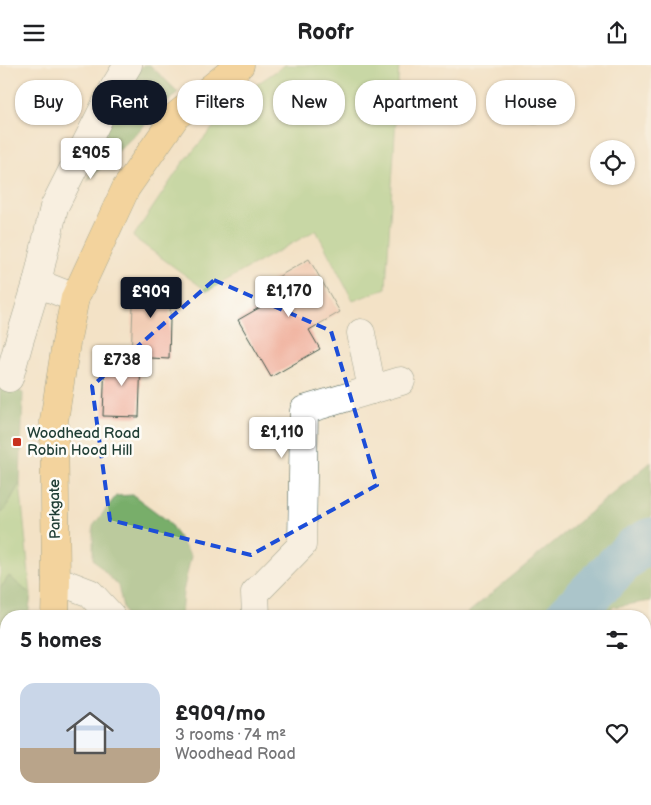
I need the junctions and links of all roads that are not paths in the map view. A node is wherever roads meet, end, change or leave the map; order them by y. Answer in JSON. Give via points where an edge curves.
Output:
{"nodes":[{"id":1,"x":128,"y":65,"type":"edge"},
{"id":2,"x":240,"y":65,"type":"edge"},
{"id":3,"x":37,"y":283,"type":"junction"},
{"id":4,"x":75,"y":298,"type":"junction"},
{"id":5,"x":361,"y":333,"type":"dead end"},
{"id":6,"x":9,"y":339,"type":"edge"},
{"id":7,"x":9,"y":378,"type":"dead end"},
{"id":8,"x":401,"y":381,"type":"dead end"},
{"id":9,"x":372,"y":390,"type":"junction"},
{"id":10,"x":56,"y":580,"type":"junction"},
{"id":11,"x":55,"y":610,"type":"edge"},
{"id":12,"x":106,"y":610,"type":"edge"},
{"id":13,"x":256,"y":610,"type":"edge"}],
"edges":[{"from":1,"to":3,"type":"street","via":[[54,207]]},
{"from":2,"to":4,"type":"main road","name":"Parkgate","via":[[176,116],[126,188]]},
{"from":3,"to":4,"type":"street"},
{"from":3,"to":6,"type":"street"},
{"from":4,"to":10,"type":"main road","name":"Parkgate","via":[[54,421]]},
{"from":5,"to":9,"type":"street"},
{"from":6,"to":7,"type":"street"},
{"from":8,"to":9,"type":"street"},
{"from":9,"to":13,"type":"street","via":[[304,410],[302,545],[255,593]]},
{"from":10,"to":11,"type":"main road","name":"Parkgate"},
{"from":10,"to":12,"type":"street","via":[[90,593]]}]}
